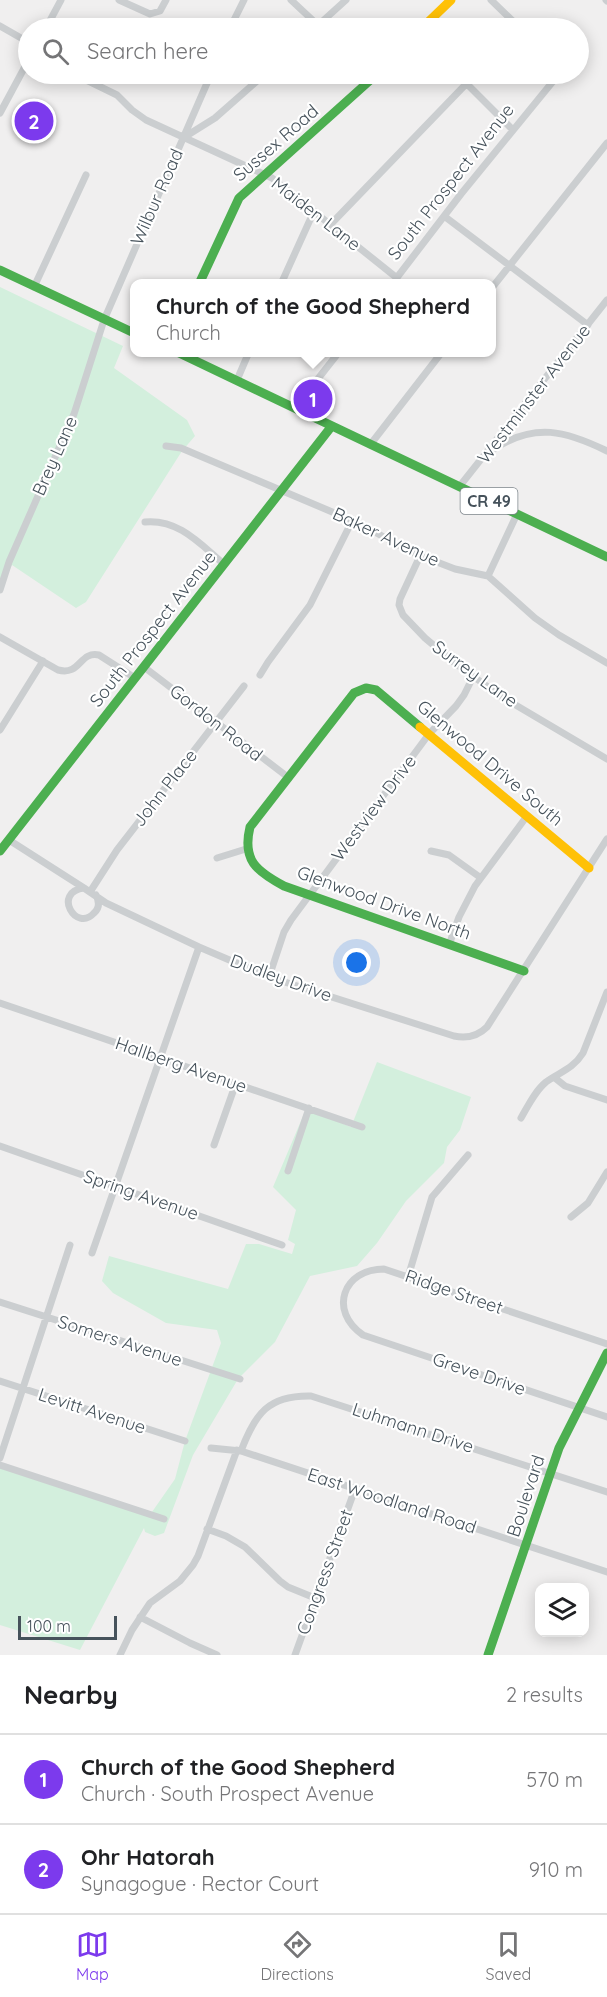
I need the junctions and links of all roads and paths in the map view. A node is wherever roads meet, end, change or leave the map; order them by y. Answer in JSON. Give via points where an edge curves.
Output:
{"nodes":[{"id":1,"x":61,"y":0,"type":"edge"},
{"id":2,"x":118,"y":0,"type":"edge"},
{"id":3,"x":166,"y":0,"type":"edge"},
{"id":4,"x":244,"y":0,"type":"edge"},
{"id":5,"x":291,"y":0,"type":"edge"},
{"id":6,"x":346,"y":0,"type":"edge"},
{"id":7,"x":450,"y":0,"type":"edge"},
{"id":8,"x":491,"y":0,"type":"edge"},
{"id":9,"x":51,"y":18,"type":"edge"},
{"id":10,"x":235,"y":18,"type":"edge"},
{"id":11,"x":308,"y":18,"type":"edge"},
{"id":12,"x":328,"y":18,"type":"edge"},
{"id":13,"x":432,"y":18,"type":"edge"},
{"id":14,"x":510,"y":18,"type":"edge"},
{"id":15,"x":0,"y":26,"type":"edge"},
{"id":16,"x":18,"y":36,"type":"edge"},
{"id":17,"x":18,"y":80,"type":"edge"},
{"id":18,"x":94,"y":84,"type":"edge"},
{"id":19,"x":207,"y":84,"type":"edge"},
{"id":20,"x":254,"y":84,"type":"edge"},
{"id":21,"x":363,"y":84,"type":"edge"},
{"id":22,"x":466,"y":84,"type":"edge"},
{"id":23,"x":468,"y":84,"type":"edge"},
{"id":24,"x":551,"y":84,"type":"edge"},
{"id":25,"x":0,"y":113,"type":"edge"},
{"id":26,"x":513,"y":129,"type":"junction"},
{"id":27,"x":183,"y":138,"type":"junction"},
{"id":28,"x":607,"y":143,"type":"edge"},
{"id":29,"x":86,"y":175,"type":"dead end"},
{"id":30,"x":264,"y":175,"type":"junction"},
{"id":31,"x":314,"y":211,"type":"junction"},
{"id":32,"x":444,"y":216,"type":"junction"},
{"id":33,"x":331,"y":225,"type":"junction"},
{"id":34,"x":509,"y":266,"type":"junction"},
{"id":35,"x":0,"y":270,"type":"edge"},
{"id":36,"x":201,"y":279,"type":"edge"},
{"id":37,"x":285,"y":279,"type":"edge"},
{"id":38,"x":393,"y":279,"type":"edge"},
{"id":39,"x":395,"y":279,"type":"edge"},
{"id":40,"x":496,"y":284,"type":"edge"},
{"id":41,"x":34,"y":287,"type":"junction"},
{"id":42,"x":607,"y":300,"type":"edge"},
{"id":43,"x":104,"y":320,"type":"junction"},
{"id":44,"x":588,"y":325,"type":"junction"},
{"id":45,"x":130,"y":331,"type":"edge"},
{"id":46,"x":188,"y":357,"type":"edge"},
{"id":47,"x":247,"y":357,"type":"edge"},
{"id":48,"x":335,"y":357,"type":"edge"},
{"id":49,"x":438,"y":357,"type":"edge"},
{"id":50,"x":237,"y":380,"type":"junction"},
{"id":51,"x":296,"y":408,"type":"junction"},
{"id":52,"x":331,"y":427,"type":"junction"},
{"id":53,"x":370,"y":445,"type":"junction"},
{"id":54,"x":166,"y":446,"type":"dead end"},
{"id":55,"x":607,"y":450,"type":"edge"},
{"id":56,"x":483,"y":459,"type":"junction"},
{"id":57,"x":459,"y":487,"type":"junction"},
{"id":58,"x":282,"y":491,"type":"junction"},
{"id":59,"x":517,"y":514,"type":"junction"},
{"id":60,"x":352,"y":521,"type":"junction"},
{"id":61,"x":145,"y":522,"type":"dead end"},
{"id":62,"x":420,"y":556,"type":"junction"},
{"id":63,"x":607,"y":557,"type":"edge"},
{"id":64,"x":224,"y":564,"type":"junction"},
{"id":65,"x":488,"y":576,"type":"junction"},
{"id":66,"x":0,"y":590,"type":"edge"},
{"id":67,"x":0,"y":637,"type":"edge"},
{"id":68,"x":43,"y":661,"type":"junction"},
{"id":69,"x":607,"y":663,"type":"edge"},
{"id":70,"x":144,"y":667,"type":"junction"},
{"id":71,"x":260,"y":675,"type":"dead end"},
{"id":72,"x":473,"y":677,"type":"junction"},
{"id":73,"x":135,"y":678,"type":"junction"},
{"id":74,"x":244,"y":686,"type":"dead end"},
{"id":75,"x":216,"y":722,"type":"junction"},
{"id":76,"x":0,"y":730,"type":"edge"},
{"id":77,"x":429,"y":734,"type":"junction"},
{"id":78,"x":607,"y":759,"type":"edge"},
{"id":79,"x":289,"y":778,"type":"junction"},
{"id":80,"x":527,"y":816,"type":"junction"},
{"id":81,"x":607,"y":839,"type":"edge"},
{"id":82,"x":9,"y":840,"type":"junction"},
{"id":83,"x":246,"y":849,"type":"junction"},
{"id":84,"x":0,"y":851,"type":"edge"},
{"id":85,"x":431,"y":851,"type":"dead end"},
{"id":86,"x":216,"y":858,"type":"dead end"},
{"id":87,"x":589,"y":868,"type":"junction"},
{"id":88,"x":481,"y":878,"type":"junction"},
{"id":89,"x":90,"y":892,"type":"junction"},
{"id":90,"x":308,"y":895,"type":"junction"},
{"id":91,"x":449,"y":945,"type":"junction"},
{"id":92,"x":199,"y":947,"type":"junction"},
{"id":93,"x":524,"y":971,"type":"junction"},
{"id":94,"x":269,"y":977,"type":"junction"},
{"id":95,"x":607,"y":992,"type":"edge"},
{"id":96,"x":0,"y":1003,"type":"edge"},
{"id":97,"x":159,"y":1057,"type":"junction"},
{"id":98,"x":555,"y":1078,"type":"junction"},
{"id":99,"x":236,"y":1083,"type":"junction"},
{"id":100,"x":607,"y":1100,"type":"edge"},
{"id":101,"x":309,"y":1108,"type":"junction"},
{"id":102,"x":521,"y":1118,"type":"dead end"},
{"id":103,"x":362,"y":1127,"type":"dead end"},
{"id":104,"x":214,"y":1145,"type":"dead end"},
{"id":105,"x":0,"y":1146,"type":"edge"},
{"id":106,"x":468,"y":1155,"type":"dead end"},
{"id":107,"x":288,"y":1171,"type":"dead end"},
{"id":108,"x":607,"y":1172,"type":"edge"},
{"id":109,"x":115,"y":1185,"type":"junction"},
{"id":110,"x":571,"y":1218,"type":"dead end"},
{"id":111,"x":70,"y":1245,"type":"dead end"},
{"id":112,"x":282,"y":1245,"type":"dead end"},
{"id":113,"x":92,"y":1253,"type":"dead end"},
{"id":114,"x":408,"y":1277,"type":"junction"},
{"id":115,"x":0,"y":1302,"type":"edge"},
{"id":116,"x":46,"y":1317,"type":"junction"},
{"id":117,"x":354,"y":1328,"type":"joint"},
{"id":118,"x":607,"y":1344,"type":"edge"},
{"id":119,"x":607,"y":1353,"type":"edge"},
{"id":120,"x":240,"y":1380,"type":"dead end"},
{"id":121,"x":0,"y":1381,"type":"edge"},
{"id":122,"x":23,"y":1389,"type":"junction"},
{"id":123,"x":578,"y":1407,"type":"junction"},
{"id":124,"x":607,"y":1417,"type":"edge"},
{"id":125,"x":185,"y":1441,"type":"dead end"},
{"id":126,"x":211,"y":1448,"type":"dead end"},
{"id":127,"x":239,"y":1450,"type":"junction"},
{"id":128,"x":0,"y":1458,"type":"edge"},
{"id":129,"x":0,"y":1465,"type":"edge"},
{"id":130,"x":550,"y":1474,"type":"junction"},
{"id":131,"x":355,"y":1489,"type":"junction"},
{"id":132,"x":607,"y":1492,"type":"edge"},
{"id":133,"x":164,"y":1519,"type":"dead end"},
{"id":134,"x":207,"y":1530,"type":"junction"},
{"id":135,"x":526,"y":1546,"type":"junction"},
{"id":136,"x":607,"y":1572,"type":"edge"},
{"id":137,"x":315,"y":1598,"type":"junction"},
{"id":138,"x":140,"y":1617,"type":"junction"},
{"id":139,"x":120,"y":1655,"type":"edge"},
{"id":140,"x":217,"y":1655,"type":"edge"},
{"id":141,"x":295,"y":1655,"type":"edge"},
{"id":142,"x":489,"y":1655,"type":"edge"}],
"edges":[{"from":1,"to":9,"type":"street"},
{"from":2,"to":3,"type":"street","via":[[150,14],[160,11]]},
{"from":4,"to":10,"type":"street"},
{"from":5,"to":11,"type":"street"},
{"from":6,"to":12,"type":"street"},
{"from":7,"to":13,"type":"street"},
{"from":8,"to":14,"type":"street"},
{"from":15,"to":16,"type":"street"},
{"from":17,"to":25,"type":"street"},
{"from":18,"to":27,"type":"street","name":"Maiden Lane","via":[[117,95],[139,116]]},
{"from":19,"to":27,"type":"street","name":"Wilbur Road"},
{"from":20,"to":27,"type":"street","via":[[215,118]]},
{"from":21,"to":30,"type":"street","name":"Sussex Road"},
{"from":22,"to":33,"type":"street"},
{"from":23,"to":26,"type":"street"},
{"from":24,"to":26,"type":"street","name":"South Prospect Avenue"},
{"from":26,"to":32,"type":"street","name":"South Prospect Avenue"},
{"from":27,"to":30,"type":"street","name":"Maiden Lane"},
{"from":27,"to":43,"type":"street","name":"Wilbur Road"},
{"from":28,"to":34,"type":"street"},
{"from":29,"to":41,"type":"street"},
{"from":30,"to":31,"type":"street","name":"Maiden Lane"},
{"from":30,"to":36,"type":"street","name":"Sussex Road","via":[[234,206]]},
{"from":31,"to":33,"type":"street","name":"Maiden Lane"},
{"from":31,"to":37,"type":"street"},
{"from":32,"to":34,"type":"street"},
{"from":32,"to":39,"type":"street","name":"South Prospect Avenue"},
{"from":33,"to":38,"type":"street","name":"Maiden Lane"},
{"from":34,"to":40,"type":"street"},
{"from":34,"to":44,"type":"street"},
{"from":35,"to":41,"type":"street"},
{"from":41,"to":43,"type":"street"},
{"from":42,"to":44,"type":"street","name":"Westminster Avenue"},
{"from":43,"to":45,"type":"street"},
{"from":43,"to":66,"type":"street","name":"Brey Lane","via":[[74,414]]},
{"from":44,"to":56,"type":"street","name":"Westminster Avenue"},
{"from":46,"to":50,"type":"street","number":"CR 49"},
{"from":47,"to":50,"type":"street"},
{"from":48,"to":51,"type":"street"},
{"from":49,"to":53,"type":"street"},
{"from":50,"to":51,"type":"street","number":"CR 49"},
{"from":51,"to":52,"type":"street","number":"CR 49"},
{"from":52,"to":53,"type":"street","number":"CR 49"},
{"from":52,"to":58,"type":"street","name":"South Prospect Avenue"},
{"from":53,"to":57,"type":"street","number":"CR 49"},
{"from":54,"to":58,"type":"street","name":"Baker Avenue","via":[[181,448]]},
{"from":55,"to":56,"type":"street","via":[[569,434],[545,431],[514,438]]},
{"from":56,"to":57,"type":"street","name":"Westminster Avenue"},
{"from":57,"to":59,"type":"street","number":"CR 49"},
{"from":58,"to":60,"type":"street","name":"Baker Avenue"},
{"from":58,"to":64,"type":"street","name":"South Prospect Avenue"},
{"from":59,"to":63,"type":"street","number":"CR 49"},
{"from":59,"to":65,"type":"street"},
{"from":60,"to":62,"type":"street","name":"Baker Avenue"},
{"from":60,"to":71,"type":"street","via":[[310,605]]},
{"from":61,"to":64,"type":"street","via":[[179,528]]},
{"from":62,"to":65,"type":"street","name":"Baker Avenue"},
{"from":62,"to":72,"type":"street","name":"Surrey Lane","via":[[400,599],[400,610],[425,638]]},
{"from":64,"to":70,"type":"street","name":"South Prospect Avenue"},
{"from":65,"to":69,"type":"street","name":"Baker Avenue","via":[[535,618]]},
{"from":67,"to":68,"type":"street"},
{"from":68,"to":73,"type":"street","via":[[58,670],[69,671],[86,656],[95,654]]},
{"from":68,"to":76,"type":"street"},
{"from":70,"to":73,"type":"street","name":"South Prospect Avenue"},
{"from":70,"to":75,"type":"street","name":"Gordon Road"},
{"from":72,"to":77,"type":"street","name":"Westview Drive","via":[[456,706]]},
{"from":72,"to":78,"type":"street","name":"Surrey Lane"},
{"from":73,"to":82,"type":"street","name":"South Prospect Avenue"},
{"from":74,"to":75,"type":"street","name":"John Place"},
{"from":75,"to":79,"type":"street","name":"Gordon Road"},
{"from":75,"to":89,"type":"street","name":"John Place","via":[[117,850]]},
{"from":77,"to":79,"type":"street","name":"Glenwood Drive South","via":[[379,692],[368,688],[354,693]]},
{"from":77,"to":80,"type":"street","name":"Glenwood Drive South"},
{"from":77,"to":90,"type":"street","name":"Westview Drive"},
{"from":79,"to":83,"type":"street","via":[[250,827]]},
{"from":80,"to":87,"type":"street","name":"Glenwood Drive South"},
{"from":80,"to":88,"type":"street"},
{"from":81,"to":87,"type":"street"},
{"from":82,"to":84,"type":"street","name":"South Prospect Avenue"},
{"from":82,"to":89,"type":"street","name":"Dudley Drive"},
{"from":83,"to":86,"type":"street"},
{"from":83,"to":90,"type":"street","name":"Glenwood Drive North","via":[[257,869]]},
{"from":85,"to":88,"type":"street","via":[[449,855]]},
{"from":87,"to":93,"type":"street"},
{"from":88,"to":91,"type":"street","via":[[459,917]]},
{"from":89,"to":92,"type":"street","name":"Dudley Drive"},
{"from":90,"to":91,"type":"street","name":"Glenwood Drive North"},
{"from":90,"to":94,"type":"street","name":"Westview Drive","via":[[284,932]]},
{"from":91,"to":93,"type":"street","name":"Glenwood Drive North"},
{"from":92,"to":94,"type":"street","name":"Dudley Drive"},
{"from":92,"to":97,"type":"street"},
{"from":93,"to":94,"type":"street","name":"Dudley Drive","via":[[488,1027],[468,1038]]},
{"from":95,"to":98,"type":"street","via":[[578,1062]]},
{"from":96,"to":97,"type":"street","name":"Hallberg Avenue"},
{"from":97,"to":99,"type":"street","name":"Hallberg Avenue"},
{"from":97,"to":109,"type":"street"},
{"from":98,"to":100,"type":"street","via":[[565,1086]]},
{"from":98,"to":102,"type":"street","via":[[544,1084]]},
{"from":99,"to":101,"type":"street","name":"Hallberg Avenue"},
{"from":99,"to":104,"type":"street"},
{"from":101,"to":103,"type":"street","name":"Hallberg Avenue"},
{"from":101,"to":107,"type":"street"},
{"from":105,"to":109,"type":"street","name":"Spring Avenue"},
{"from":106,"to":114,"type":"street","via":[[432,1197]]},
{"from":108,"to":110,"type":"street","via":[[588,1203]]},
{"from":109,"to":112,"type":"street","name":"Spring Avenue"},
{"from":109,"to":113,"type":"street"},
{"from":111,"to":116,"type":"street"},
{"from":114,"to":117,"type":"street","name":"Ridge Street","via":[[373,1269],[352,1280],[346,1289],[343,1310]]},
{"from":114,"to":118,"type":"street","name":"Ridge Street"},
{"from":115,"to":116,"type":"street","name":"Somers Avenue"},
{"from":116,"to":120,"type":"street","name":"Somers Avenue"},
{"from":116,"to":122,"type":"street"},
{"from":117,"to":123,"type":"street","name":"Greve Drive","via":[[363,1335]]},
{"from":119,"to":123,"type":"street","name":"Boulevard"},
{"from":121,"to":122,"type":"street","name":"Levitt Avenue"},
{"from":122,"to":125,"type":"street","name":"Levitt Avenue"},
{"from":122,"to":128,"type":"street"},
{"from":123,"to":124,"type":"street","name":"Greve Drive"},
{"from":123,"to":130,"type":"street","name":"Boulevard"},
{"from":126,"to":127,"type":"street","name":"East Woodland Road"},
{"from":127,"to":130,"type":"street","name":"Luhmann Drive","via":[[252,1425],[270,1405],[290,1397],[311,1396]]},
{"from":127,"to":131,"type":"street","name":"East Woodland Road"},
{"from":127,"to":134,"type":"street","name":"Luhmann Drive"},
{"from":129,"to":133,"type":"street"},
{"from":130,"to":132,"type":"street","name":"Luhmann Drive"},
{"from":130,"to":135,"type":"street","name":"Boulevard"},
{"from":131,"to":135,"type":"street","name":"East Woodland Road"},
{"from":131,"to":137,"type":"street","name":"Congress Street"},
{"from":134,"to":137,"type":"street","via":[[245,1547],[288,1587]]},
{"from":134,"to":138,"type":"street","name":"Luhmann Drive","via":[[187,1573],[150,1603]]},
{"from":135,"to":136,"type":"street","name":"East Woodland Road"},
{"from":135,"to":142,"type":"street","name":"Boulevard"},
{"from":137,"to":141,"type":"street","name":"Congress Street"},
{"from":138,"to":139,"type":"street","name":"Luhmann Drive"},
{"from":138,"to":140,"type":"street"}]}
